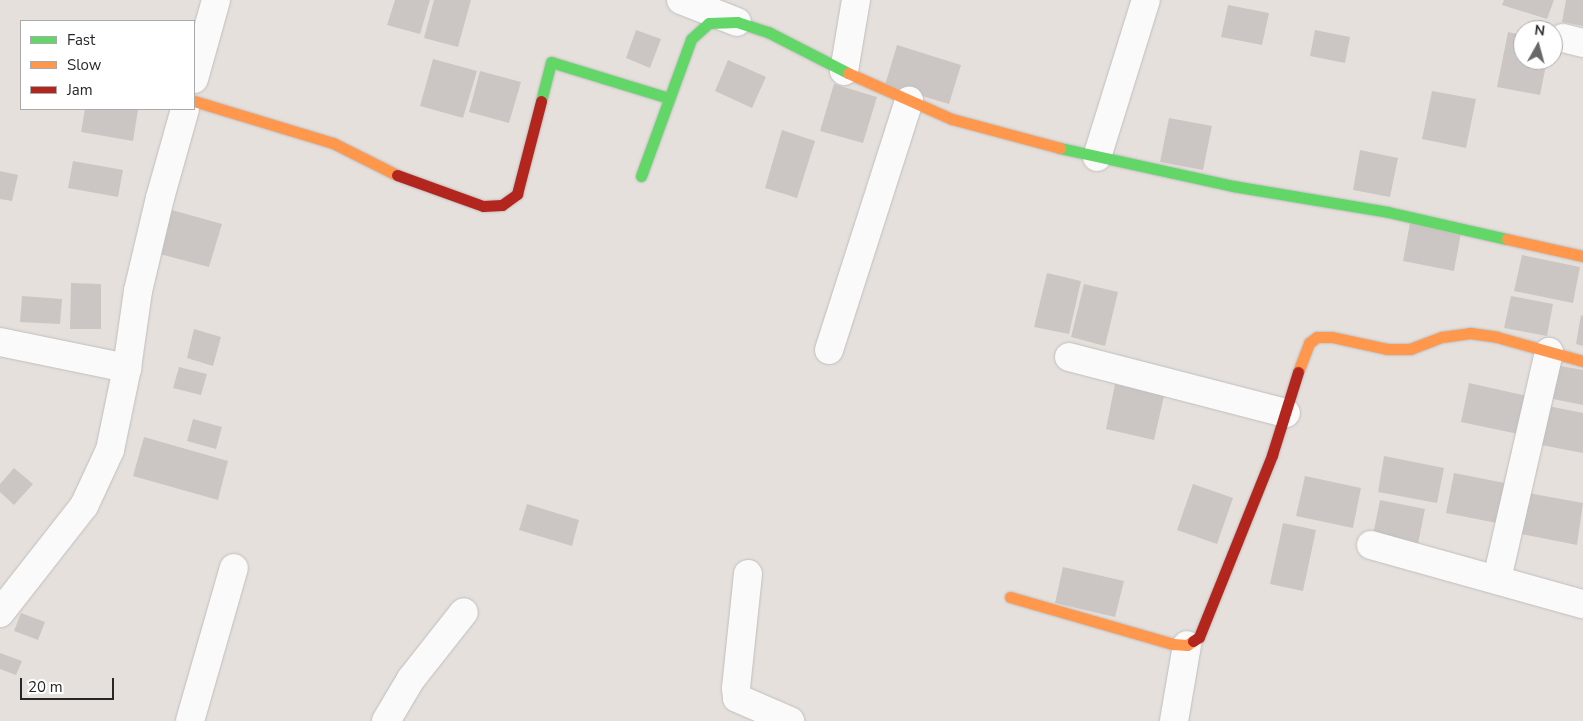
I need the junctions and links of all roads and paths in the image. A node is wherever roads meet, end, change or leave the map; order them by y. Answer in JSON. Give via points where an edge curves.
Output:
{"nodes":[{"id":1,"x":216,"y":0,"type":"edge"},
{"id":2,"x":681,"y":0,"type":"edge"},
{"id":3,"x":856,"y":0,"type":"edge"},
{"id":4,"x":1146,"y":0,"type":"edge"},
{"id":5,"x":737,"y":22,"type":"junction"},
{"id":6,"x":844,"y":71,"type":"junction"},
{"id":7,"x":195,"y":75,"type":"edge"},
{"id":8,"x":669,"y":98,"type":"junction"},
{"id":9,"x":908,"y":100,"type":"junction"},
{"id":10,"x":195,"y":101,"type":"edge"},
{"id":11,"x":185,"y":110,"type":"edge"},
{"id":12,"x":1097,"y":157,"type":"junction"},
{"id":13,"x":642,"y":176,"type":"dead end"},
{"id":14,"x":1583,"y":256,"type":"edge"},
{"id":15,"x":0,"y":342,"type":"edge"},
{"id":16,"x":828,"y":350,"type":"dead end"},
{"id":17,"x":1548,"y":352,"type":"junction"},
{"id":18,"x":1069,"y":357,"type":"dead end"},
{"id":19,"x":1583,"y":361,"type":"edge"},
{"id":20,"x":127,"y":368,"type":"junction"},
{"id":21,"x":1286,"y":413,"type":"junction"},
{"id":22,"x":1371,"y":545,"type":"dead end"},
{"id":23,"x":234,"y":568,"type":"dead end"},
{"id":24,"x":748,"y":574,"type":"dead end"},
{"id":25,"x":1497,"y":579,"type":"junction"},
{"id":26,"x":1010,"y":597,"type":"dead end"},
{"id":27,"x":1583,"y":604,"type":"edge"},
{"id":28,"x":464,"y":612,"type":"dead end"},
{"id":29,"x":0,"y":613,"type":"edge"},
{"id":30,"x":1187,"y":645,"type":"junction"},
{"id":31,"x":190,"y":721,"type":"edge"},
{"id":32,"x":386,"y":721,"type":"edge"},
{"id":33,"x":790,"y":721,"type":"edge"},
{"id":34,"x":1174,"y":721,"type":"edge"}],
"edges":[{"from":1,"to":7,"type":"street"},
{"from":2,"to":5,"type":"street"},
{"from":3,"to":6,"type":"street"},
{"from":4,"to":12,"type":"street"},
{"from":5,"to":6,"type":"street","via":[[768,32]]},
{"from":5,"to":8,"type":"street","via":[[709,23],[691,39]]},
{"from":6,"to":9,"type":"street"},
{"from":8,"to":10,"type":"street","via":[[551,62],[517,194],[502,205],[483,206],[394,174],[333,142]]},
{"from":8,"to":13,"type":"street"},
{"from":9,"to":12,"type":"street","via":[[970,124]]},
{"from":9,"to":16,"type":"street"},
{"from":11,"to":20,"type":"street","via":[[138,291]]},
{"from":12,"to":14,"type":"street","via":[[1233,186],[1388,212]]},
{"from":15,"to":20,"type":"street"},
{"from":17,"to":19,"type":"street"},
{"from":17,"to":21,"type":"street","via":[[1498,337],[1470,333],[1442,337],[1410,348],[1387,349],[1332,337],[1317,337],[1303,355]]},
{"from":17,"to":25,"type":"street"},
{"from":18,"to":21,"type":"street"},
{"from":20,"to":29,"type":"street","via":[[110,450],[84,506]]},
{"from":21,"to":30,"type":"street","via":[[1207,622],[1199,637]]},
{"from":22,"to":25,"type":"street"},
{"from":23,"to":31,"type":"street"},
{"from":24,"to":33,"type":"street","via":[[737,698]]},
{"from":25,"to":27,"type":"street"},
{"from":26,"to":30,"type":"street","via":[[1173,644]]},
{"from":28,"to":32,"type":"street","via":[[411,679]]},
{"from":30,"to":34,"type":"street"}]}
